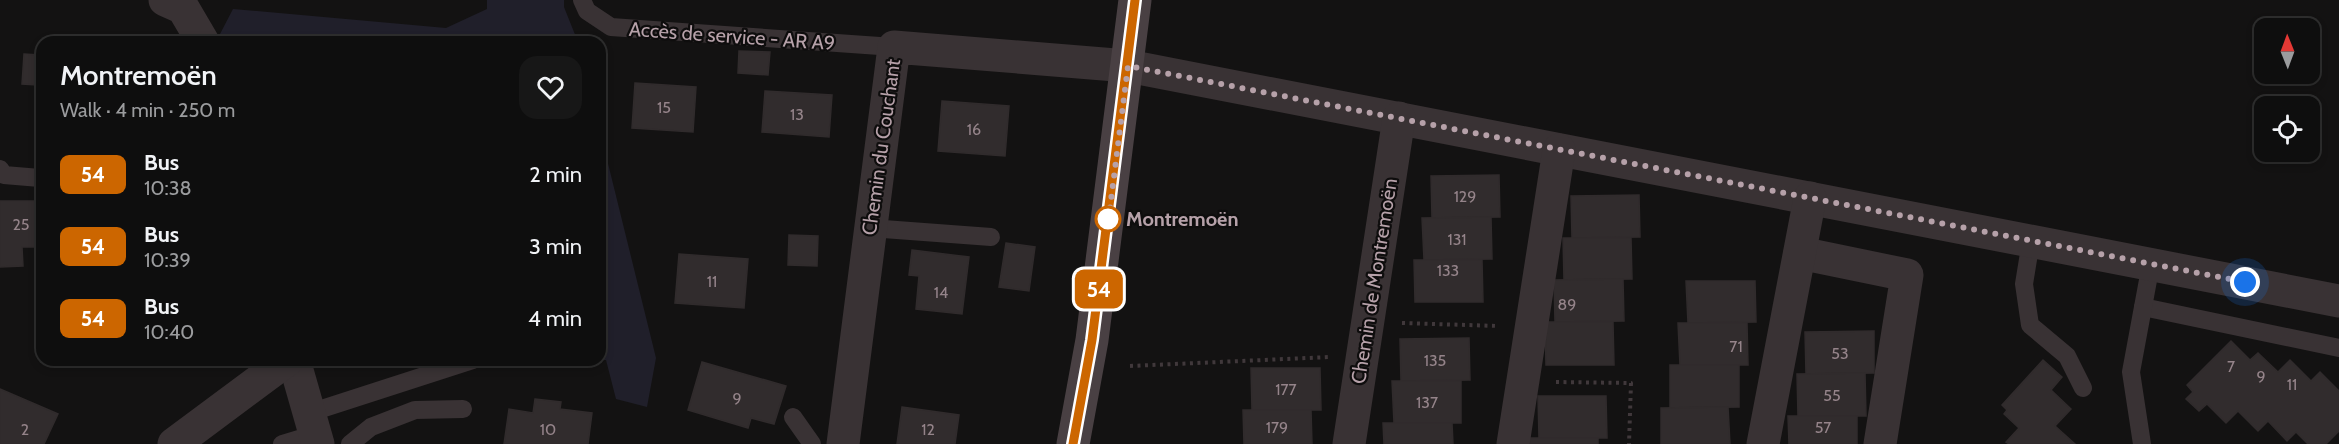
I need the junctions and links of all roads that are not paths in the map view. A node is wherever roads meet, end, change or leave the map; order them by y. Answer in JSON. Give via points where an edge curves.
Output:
{"nodes":[{"id":1,"x":165,"y":0,"type":"edge"},
{"id":2,"x":582,"y":0,"type":"edge"},
{"id":3,"x":1135,"y":0,"type":"edge"},
{"id":4,"x":199,"y":36,"type":"edge"},
{"id":5,"x":894,"y":47,"type":"junction"},
{"id":6,"x":1128,"y":66,"type":"junction"},
{"id":7,"x":1399,"y":118,"type":"junction"},
{"id":8,"x":1559,"y":150,"type":"junction"},
{"id":9,"x":0,"y":169,"type":"edge"},
{"id":10,"x":36,"y":178,"type":"edge"},
{"id":11,"x":1810,"y":198,"type":"junction"},
{"id":12,"x":870,"y":228,"type":"junction"},
{"id":13,"x":991,"y":237,"type":"dead end"},
{"id":14,"x":2031,"y":241,"type":"junction"},
{"id":15,"x":1800,"y":253,"type":"junction"},
{"id":16,"x":2151,"y":264,"type":"junction"},
{"id":17,"x":2339,"y":301,"type":"edge"},
{"id":18,"x":2143,"y":307,"type":"junction"},
{"id":19,"x":2339,"y":348,"type":"edge"},
{"id":20,"x":278,"y":366,"type":"edge"},
{"id":21,"x":296,"y":366,"type":"edge"},
{"id":22,"x":459,"y":366,"type":"edge"},
{"id":23,"x":2083,"y":388,"type":"dead end"},
{"id":24,"x":464,"y":409,"type":"dead end"},
{"id":25,"x":793,"y":417,"type":"dead end"},
{"id":26,"x":314,"y":430,"type":"edge"},
{"id":27,"x":174,"y":444,"type":"edge"},
{"id":28,"x":282,"y":444,"type":"edge"},
{"id":29,"x":350,"y":444,"type":"edge"},
{"id":30,"x":812,"y":444,"type":"edge"},
{"id":31,"x":843,"y":444,"type":"edge"},
{"id":32,"x":1073,"y":444,"type":"edge"},
{"id":33,"x":1349,"y":444,"type":"edge"},
{"id":34,"x":1513,"y":444,"type":"edge"},
{"id":35,"x":1763,"y":444,"type":"edge"},
{"id":36,"x":1880,"y":444,"type":"edge"},
{"id":37,"x":2142,"y":444,"type":"edge"}],
"edges":[{"from":1,"to":4,"type":"street","via":[[183,8]]},
{"from":2,"to":5,"type":"lane","name":"Accès de service - AR A9","via":[[587,11],[611,27]]},
{"from":3,"to":6,"type":"main road"},
{"from":5,"to":6,"type":"street","name":"Chemin du Couchant"},
{"from":5,"to":12,"type":"street","name":"Chemin du Couchant"},
{"from":6,"to":7,"type":"street"},
{"from":6,"to":32,"type":"main road","via":[[1092,340]]},
{"from":7,"to":8,"type":"street"},
{"from":7,"to":33,"type":"street","name":"Chemin de Montremoën"},
{"from":8,"to":11,"type":"street"},
{"from":8,"to":34,"type":"street"},
{"from":9,"to":10,"type":"lane","via":[[4,175]]},
{"from":11,"to":14,"type":"street"},
{"from":11,"to":15,"type":"street"},
{"from":12,"to":13,"type":"lane"},
{"from":12,"to":31,"type":"street","name":"Chemin du Couchant"},
{"from":14,"to":16,"type":"street"},
{"from":14,"to":23,"type":"lane","via":[[2024,284],[2030,325],[2067,356]]},
{"from":15,"to":35,"type":"street"},
{"from":15,"to":36,"type":"street","via":[[1907,275]]},
{"from":16,"to":17,"type":"street"},
{"from":16,"to":18,"type":"lane"},
{"from":18,"to":19,"type":"lane"},
{"from":18,"to":37,"type":"lane","via":[[2131,372]]},
{"from":20,"to":27,"type":"street"},
{"from":21,"to":26,"type":"street"},
{"from":22,"to":26,"type":"lane"},
{"from":24,"to":29,"type":"lane","via":[[415,410],[371,427]]},
{"from":25,"to":30,"type":"lane"},
{"from":26,"to":28,"type":"lane"}]}
